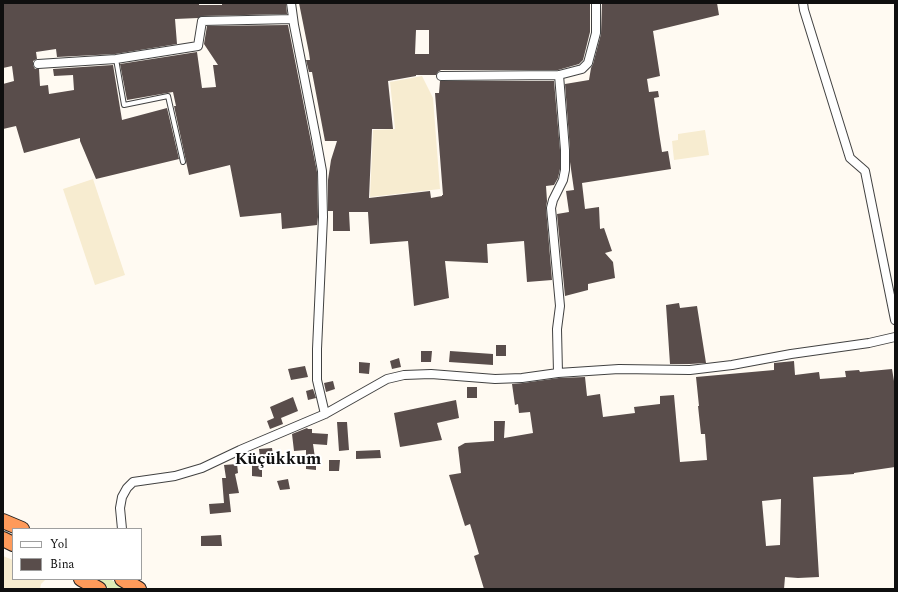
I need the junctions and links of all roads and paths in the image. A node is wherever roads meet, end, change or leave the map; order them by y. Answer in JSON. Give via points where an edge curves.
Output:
{"nodes":[{"id":1,"x":291,"y":3,"type":"edge"},
{"id":2,"x":596,"y":3,"type":"edge"},
{"id":3,"x":803,"y":3,"type":"edge"},
{"id":4,"x":293,"y":19,"type":"junction"},
{"id":5,"x":116,"y":59,"type":"junction"},
{"id":6,"x":38,"y":64,"type":"dead end"},
{"id":7,"x":559,"y":75,"type":"junction"},
{"id":8,"x":441,"y":76,"type":"dead end"},
{"id":9,"x":183,"y":162,"type":"dead end"},
{"id":10,"x":895,"y":320,"type":"edge"},
{"id":11,"x":895,"y":337,"type":"edge"},
{"id":12,"x":558,"y":373,"type":"junction"},
{"id":13,"x":325,"y":414,"type":"junction"},
{"id":14,"x":3,"y":521,"type":"edge"},
{"id":15,"x":20,"y":528,"type":"edge"},
{"id":16,"x":122,"y":528,"type":"edge"},
{"id":17,"x":3,"y":539,"type":"edge"},
{"id":18,"x":12,"y":544,"type":"edge"},
{"id":19,"x":83,"y":580,"type":"edge"},
{"id":20,"x":124,"y":580,"type":"edge"},
{"id":21,"x":99,"y":589,"type":"edge"},
{"id":22,"x":139,"y":589,"type":"edge"}],
"edges":[{"from":1,"to":4,"type":"street"},
{"from":2,"to":7,"type":"street","via":[[596,33],[588,63],[582,69]]},
{"from":3,"to":10,"type":"street","via":[[850,158],[865,171]]},
{"from":4,"to":5,"type":"street","via":[[202,22],[198,46]]},
{"from":4,"to":13,"type":"street","via":[[322,171],[323,217],[317,380]]},
{"from":5,"to":6,"type":"street"},
{"from":5,"to":9,"type":"lane","via":[[124,105],[168,96]]},
{"from":7,"to":8,"type":"street"},
{"from":7,"to":12,"type":"street","via":[[565,170],[551,208],[560,306],[557,329]]},
{"from":11,"to":12,"type":"street","via":[[690,370],[619,369]]},
{"from":12,"to":13,"type":"street","via":[[495,379],[431,374],[404,376],[387,379]]},
{"from":13,"to":16,"type":"street","via":[[202,468],[175,476],[133,482],[122,497]]},
{"from":14,"to":15,"type":"highway"},
{"from":17,"to":18,"type":"highway"},
{"from":19,"to":21,"type":"highway"},
{"from":20,"to":22,"type":"highway"}]}
